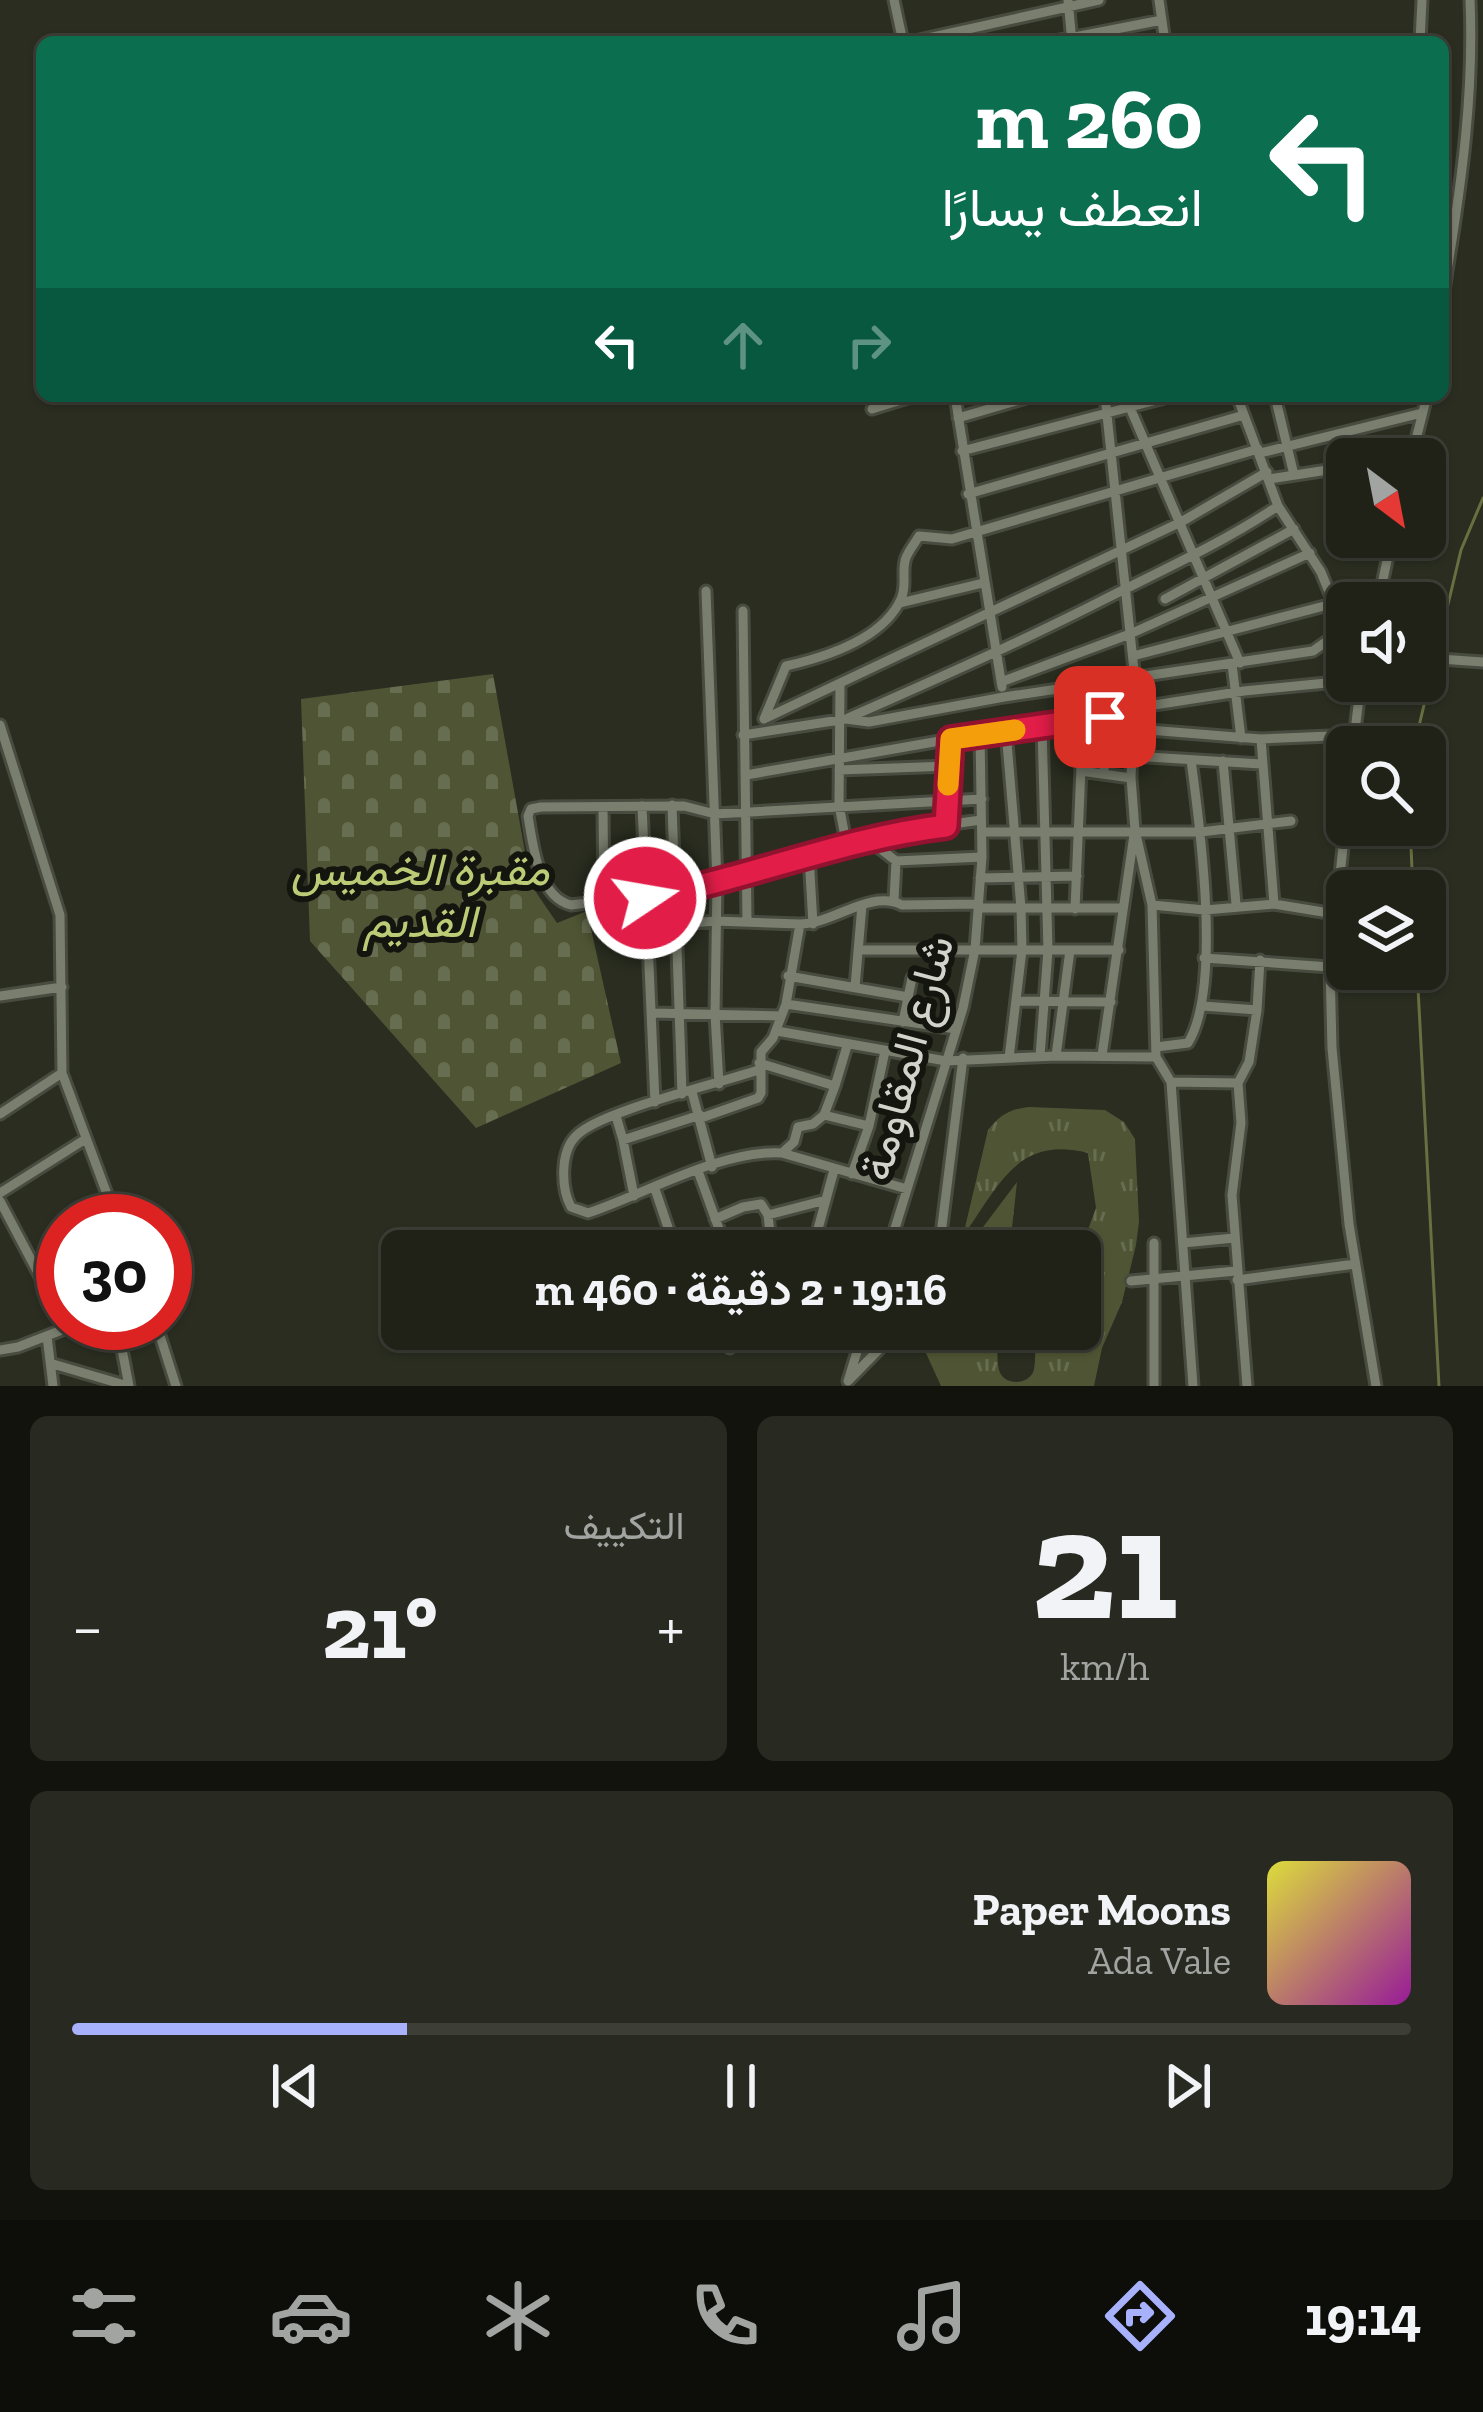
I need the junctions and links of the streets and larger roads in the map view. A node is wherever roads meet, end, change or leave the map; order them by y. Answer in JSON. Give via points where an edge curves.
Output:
{"nodes":[{"id":1,"x":894,"y":0,"type":"edge"},
{"id":2,"x":1099,"y":0,"type":"edge"},
{"id":3,"x":1159,"y":0,"type":"edge"},
{"id":4,"x":1422,"y":0,"type":"edge"},
{"id":5,"x":1471,"y":0,"type":"edge"},
{"id":6,"x":1068,"y":3,"type":"edge"},
{"id":7,"x":1162,"y":20,"type":"junction"},
{"id":8,"x":904,"y":36,"type":"edge"},
{"id":9,"x":931,"y":36,"type":"edge"},
{"id":10,"x":1072,"y":36,"type":"edge"},
{"id":11,"x":1086,"y":36,"type":"edge"},
{"id":12,"x":1164,"y":36,"type":"edge"},
{"id":13,"x":1420,"y":36,"type":"edge"},
{"id":14,"x":1449,"y":243,"type":"edge"},
{"id":15,"x":895,"y":402,"type":"edge"},
{"id":16,"x":956,"y":402,"type":"edge"},
{"id":17,"x":1013,"y":402,"type":"edge"},
{"id":18,"x":1105,"y":402,"type":"edge"},
{"id":19,"x":1128,"y":402,"type":"edge"},
{"id":20,"x":1153,"y":402,"type":"edge"},
{"id":21,"x":1239,"y":402,"type":"edge"},
{"id":22,"x":1276,"y":402,"type":"edge"},
{"id":23,"x":1425,"y":402,"type":"edge"},
{"id":24,"x":872,"y":409,"type":"dead end"},
{"id":25,"x":1131,"y":409,"type":"junction"},
{"id":26,"x":1422,"y":413,"type":"junction"},
{"id":27,"x":1106,"y":414,"type":"junction"},
{"id":28,"x":1244,"y":415,"type":"junction"},
{"id":29,"x":958,"y":418,"type":"junction"},
{"id":30,"x":1416,"y":438,"type":"edge"},
{"id":31,"x":1146,"y":443,"type":"junction"},
{"id":32,"x":1286,"y":444,"type":"junction"},
{"id":33,"x":962,"y":451,"type":"junction"},
{"id":34,"x":1259,"y":451,"type":"junction"},
{"id":35,"x":1109,"y":452,"type":"junction"},
{"id":36,"x":1326,"y":470,"type":"edge"},
{"id":37,"x":1294,"y":475,"type":"junction"},
{"id":38,"x":1268,"y":476,"type":"junction"},
{"id":39,"x":1161,"y":477,"type":"junction"},
{"id":40,"x":1114,"y":491,"type":"junction"},
{"id":41,"x":968,"y":494,"type":"junction"},
{"id":42,"x":1278,"y":506,"type":"junction"},
{"id":43,"x":1180,"y":522,"type":"junction"},
{"id":44,"x":1294,"y":529,"type":"junction"},
{"id":45,"x":975,"y":530,"type":"junction"},
{"id":46,"x":1120,"y":551,"type":"junction"},
{"id":47,"x":1310,"y":553,"type":"junction"},
{"id":48,"x":1196,"y":554,"type":"junction"},
{"id":49,"x":1206,"y":577,"type":"junction"},
{"id":50,"x":983,"y":583,"type":"junction"},
{"id":51,"x":1126,"y":590,"type":"junction"},
{"id":52,"x":1326,"y":590,"type":"edge"},
{"id":53,"x":706,"y":591,"type":"dead end"},
{"id":54,"x":1214,"y":595,"type":"junction"},
{"id":55,"x":1166,"y":599,"type":"dead end"},
{"id":56,"x":900,"y":603,"type":"junction"},
{"id":57,"x":1326,"y":606,"type":"edge"},
{"id":58,"x":743,"y":611,"type":"dead end"},
{"id":59,"x":990,"y":614,"type":"junction"},
{"id":60,"x":1228,"y":630,"type":"junction"},
{"id":61,"x":1130,"y":634,"type":"junction"},
{"id":62,"x":1326,"y":643,"type":"edge"},
{"id":63,"x":997,"y":653,"type":"junction"},
{"id":64,"x":1133,"y":656,"type":"junction"},
{"id":65,"x":1446,"y":659,"type":"edge"},
{"id":66,"x":1483,"y":662,"type":"edge"},
{"id":67,"x":1236,"y":663,"type":"junction"},
{"id":68,"x":1136,"y":680,"type":"junction"},
{"id":69,"x":1001,"y":682,"type":"junction"},
{"id":70,"x":1326,"y":683,"type":"edge"},
{"id":71,"x":841,"y":685,"type":"junction"},
{"id":72,"x":1235,"y":692,"type":"junction"},
{"id":73,"x":1004,"y":698,"type":"junction"},
{"id":74,"x":1136,"y":711,"type":"junction"},
{"id":75,"x":1105,"y":717,"type":"junction"},
{"id":76,"x":764,"y":719,"type":"junction"},
{"id":77,"x":842,"y":719,"type":"junction"},
{"id":78,"x":1083,"y":720,"type":"junction"},
{"id":79,"x":0,"y":725,"type":"edge"},
{"id":80,"x":1042,"y":726,"type":"junction"},
{"id":81,"x":1136,"y":729,"type":"junction"},
{"id":82,"x":1006,"y":731,"type":"junction"},
{"id":83,"x":748,"y":734,"type":"junction"},
{"id":84,"x":980,"y":736,"type":"junction"},
{"id":85,"x":1241,"y":738,"type":"junction"},
{"id":86,"x":951,"y":739,"type":"junction"},
{"id":87,"x":1261,"y":740,"type":"junction"},
{"id":88,"x":1326,"y":741,"type":"edge"},
{"id":89,"x":1132,"y":756,"type":"junction"},
{"id":90,"x":839,"y":757,"type":"junction"},
{"id":91,"x":1191,"y":760,"type":"junction"},
{"id":92,"x":1223,"y":761,"type":"junction"},
{"id":93,"x":1261,"y":764,"type":"junction"},
{"id":94,"x":949,"y":766,"type":"junction"},
{"id":95,"x":839,"y":770,"type":"junction"},
{"id":96,"x":1081,"y":771,"type":"junction"},
{"id":97,"x":1104,"y":773,"type":"junction"},
{"id":98,"x":746,"y":775,"type":"junction"},
{"id":99,"x":1130,"y":778,"type":"junction"},
{"id":100,"x":982,"y":799,"type":"junction"},
{"id":101,"x":947,"y":800,"type":"junction"},
{"id":102,"x":839,"y":805,"type":"junction"},
{"id":103,"x":643,"y":806,"type":"junction"},
{"id":104,"x":672,"y":806,"type":"junction"},
{"id":105,"x":603,"y":807,"type":"junction"},
{"id":106,"x":745,"y":812,"type":"junction"},
{"id":107,"x":715,"y":814,"type":"junction"},
{"id":108,"x":1291,"y":821,"type":"dead end"},
{"id":109,"x":1265,"y":825,"type":"junction"},
{"id":110,"x":946,"y":826,"type":"junction"},
{"id":111,"x":982,"y":826,"type":"junction"},
{"id":112,"x":1229,"y":829,"type":"junction"},
{"id":113,"x":1077,"y":830,"type":"junction"},
{"id":114,"x":1135,"y":830,"type":"junction"},
{"id":115,"x":1044,"y":831,"type":"junction"},
{"id":116,"x":1014,"y":832,"type":"junction"},
{"id":117,"x":1202,"y":832,"type":"junction"},
{"id":118,"x":869,"y":840,"type":"junction"},
{"id":119,"x":847,"y":847,"type":"junction"},
{"id":120,"x":809,"y":856,"type":"junction"},
{"id":121,"x":982,"y":857,"type":"junction"},
{"id":122,"x":896,"y":861,"type":"junction"},
{"id":123,"x":748,"y":872,"type":"junction"},
{"id":124,"x":1044,"y":876,"type":"junction"},
{"id":125,"x":1076,"y":876,"type":"junction"},
{"id":126,"x":1018,"y":877,"type":"junction"},
{"id":127,"x":980,"y":878,"type":"junction"},
{"id":128,"x":717,"y":882,"type":"junction"},
{"id":129,"x":675,"y":892,"type":"junction"},
{"id":130,"x":645,"y":898,"type":"junction"},
{"id":131,"x":894,"y":900,"type":"junction"},
{"id":132,"x":604,"y":902,"type":"junction"},
{"id":133,"x":1236,"y":904,"type":"junction"},
{"id":134,"x":1274,"y":904,"type":"junction"},
{"id":135,"x":862,"y":905,"type":"junction"},
{"id":136,"x":1151,"y":905,"type":"junction"},
{"id":137,"x":979,"y":906,"type":"junction"},
{"id":138,"x":1021,"y":908,"type":"junction"},
{"id":139,"x":1075,"y":908,"type":"junction"},
{"id":140,"x":1122,"y":908,"type":"junction"},
{"id":141,"x":1047,"y":910,"type":"junction"},
{"id":142,"x":1205,"y":910,"type":"junction"},
{"id":143,"x":1326,"y":913,"type":"edge"},
{"id":144,"x":715,"y":921,"type":"junction"},
{"id":145,"x":747,"y":921,"type":"junction"},
{"id":146,"x":677,"y":924,"type":"junction"},
{"id":147,"x":800,"y":924,"type":"junction"},
{"id":148,"x":813,"y":924,"type":"junction"},
{"id":149,"x":646,"y":927,"type":"junction"},
{"id":150,"x":975,"y":949,"type":"junction"},
{"id":151,"x":859,"y":950,"type":"junction"},
{"id":152,"x":1022,"y":950,"type":"junction"},
{"id":153,"x":1048,"y":950,"type":"junction"},
{"id":154,"x":1070,"y":950,"type":"junction"},
{"id":155,"x":1119,"y":950,"type":"junction"},
{"id":156,"x":1204,"y":958,"type":"junction"},
{"id":157,"x":1260,"y":960,"type":"junction"},
{"id":158,"x":1326,"y":967,"type":"edge"},
{"id":159,"x":788,"y":976,"type":"junction"},
{"id":160,"x":912,"y":978,"type":"dead end"},
{"id":161,"x":62,"y":987,"type":"junction"},
{"id":162,"x":855,"y":987,"type":"junction"},
{"id":163,"x":1331,"y":990,"type":"edge"},
{"id":164,"x":0,"y":996,"type":"edge"},
{"id":165,"x":908,"y":997,"type":"junction"},
{"id":166,"x":1016,"y":1001,"type":"junction"},
{"id":167,"x":1045,"y":1001,"type":"junction"},
{"id":168,"x":1064,"y":1001,"type":"junction"},
{"id":169,"x":1111,"y":1002,"type":"junction"},
{"id":170,"x":1203,"y":1006,"type":"junction"},
{"id":171,"x":783,"y":1010,"type":"junction"},
{"id":172,"x":1257,"y":1010,"type":"junction"},
{"id":173,"x":653,"y":1013,"type":"junction"},
{"id":174,"x":679,"y":1014,"type":"junction"},
{"id":175,"x":715,"y":1014,"type":"junction"},
{"id":176,"x":903,"y":1022,"type":"junction"},
{"id":177,"x":956,"y":1029,"type":"junction"},
{"id":178,"x":776,"y":1031,"type":"junction"},
{"id":179,"x":847,"y":1046,"type":"junction"},
{"id":180,"x":885,"y":1051,"type":"junction"},
{"id":181,"x":1156,"y":1052,"type":"junction"},
{"id":182,"x":1102,"y":1055,"type":"junction"},
{"id":183,"x":1040,"y":1056,"type":"junction"},
{"id":184,"x":1055,"y":1056,"type":"junction"},
{"id":185,"x":963,"y":1058,"type":"junction"},
{"id":186,"x":1009,"y":1058,"type":"junction"},
{"id":187,"x":946,"y":1061,"type":"junction"},
{"id":188,"x":760,"y":1066,"type":"junction"},
{"id":189,"x":62,"y":1073,"type":"junction"},
{"id":190,"x":1171,"y":1082,"type":"junction"},
{"id":191,"x":1238,"y":1083,"type":"junction"},
{"id":192,"x":719,"y":1084,"type":"junction"},
{"id":193,"x":835,"y":1086,"type":"junction"},
{"id":194,"x":687,"y":1093,"type":"junction"},
{"id":195,"x":655,"y":1102,"type":"junction"},
{"id":196,"x":0,"y":1114,"type":"edge"},
{"id":197,"x":824,"y":1115,"type":"junction"},
{"id":198,"x":616,"y":1116,"type":"junction"},
{"id":199,"x":701,"y":1117,"type":"junction"},
{"id":200,"x":869,"y":1126,"type":"junction"},
{"id":201,"x":84,"y":1140,"type":"junction"},
{"id":202,"x":622,"y":1140,"type":"junction"},
{"id":203,"x":782,"y":1153,"type":"junction"},
{"id":204,"x":712,"y":1166,"type":"junction"},
{"id":205,"x":834,"y":1170,"type":"junction"},
{"id":206,"x":698,"y":1171,"type":"junction"},
{"id":207,"x":851,"y":1174,"type":"junction"},
{"id":208,"x":656,"y":1189,"type":"junction"},
{"id":209,"x":907,"y":1189,"type":"junction"},
{"id":210,"x":105,"y":1194,"type":"edge"},
{"id":211,"x":634,"y":1196,"type":"junction"},
{"id":212,"x":0,"y":1197,"type":"edge"},
{"id":213,"x":826,"y":1200,"type":"junction"},
{"id":214,"x":769,"y":1215,"type":"junction"},
{"id":215,"x":715,"y":1219,"type":"junction"},
{"id":216,"x":669,"y":1230,"type":"edge"},
{"id":217,"x":719,"y":1230,"type":"edge"},
{"id":218,"x":770,"y":1230,"type":"edge"},
{"id":219,"x":818,"y":1230,"type":"edge"},
{"id":220,"x":894,"y":1230,"type":"edge"},
{"id":221,"x":942,"y":1230,"type":"edge"},
{"id":222,"x":1234,"y":1238,"type":"junction"},
{"id":223,"x":1183,"y":1243,"type":"junction"},
{"id":224,"x":1154,"y":1244,"type":"dead end"},
{"id":225,"x":1355,"y":1264,"type":"junction"},
{"id":226,"x":36,"y":1267,"type":"edge"},
{"id":227,"x":1236,"y":1275,"type":"junction"},
{"id":228,"x":1186,"y":1277,"type":"junction"},
{"id":229,"x":1153,"y":1280,"type":"junction"},
{"id":230,"x":1131,"y":1281,"type":"dead end"},
{"id":231,"x":36,"y":1339,"type":"edge"},
{"id":232,"x":0,"y":1349,"type":"edge"},
{"id":233,"x":50,"y":1350,"type":"edge"},
{"id":234,"x":122,"y":1350,"type":"edge"},
{"id":235,"x":165,"y":1350,"type":"edge"},
{"id":236,"x":857,"y":1350,"type":"edge"},
{"id":237,"x":879,"y":1350,"type":"edge"},
{"id":238,"x":52,"y":1364,"type":"junction"},
{"id":239,"x":847,"y":1384,"type":"edge"},
{"id":240,"x":53,"y":1386,"type":"edge"},
{"id":241,"x":129,"y":1386,"type":"edge"},
{"id":242,"x":176,"y":1386,"type":"edge"},
{"id":243,"x":1154,"y":1386,"type":"edge"},
{"id":244,"x":1193,"y":1386,"type":"edge"},
{"id":245,"x":1247,"y":1386,"type":"edge"},
{"id":246,"x":1376,"y":1386,"type":"edge"}],
"edges":[{"from":1,"to":8,"type":"street"},
{"from":2,"to":6,"type":"street"},
{"from":3,"to":7,"type":"street"},
{"from":4,"to":13,"type":"street"},
{"from":5,"to":14,"type":"street","via":[[1472,88]]},
{"from":6,"to":9,"type":"street"},
{"from":6,"to":10,"type":"street"},
{"from":7,"to":11,"type":"street"},
{"from":7,"to":12,"type":"street"},
{"from":15,"to":24,"type":"street"},
{"from":16,"to":29,"type":"street"},
{"from":17,"to":29,"type":"street"},
{"from":18,"to":27,"type":"street"},
{"from":19,"to":25,"type":"street"},
{"from":20,"to":25,"type":"street"},
{"from":21,"to":28,"type":"street"},
{"from":22,"to":32,"type":"street"},
{"from":23,"to":26,"type":"street"},
{"from":25,"to":27,"type":"street"},
{"from":25,"to":31,"type":"street"},
{"from":26,"to":30,"type":"street"},
{"from":26,"to":32,"type":"street"},
{"from":27,"to":33,"type":"street"},
{"from":27,"to":35,"type":"street"},
{"from":28,"to":31,"type":"street"},
{"from":28,"to":34,"type":"street"},
{"from":29,"to":33,"type":"street"},
{"from":31,"to":35,"type":"street"},
{"from":31,"to":39,"type":"street"},
{"from":32,"to":34,"type":"street"},
{"from":32,"to":37,"type":"street"},
{"from":33,"to":41,"type":"street"},
{"from":34,"to":38,"type":"street"},
{"from":34,"to":39,"type":"street"},
{"from":35,"to":40,"type":"street"},
{"from":35,"to":41,"type":"street"},
{"from":36,"to":37,"type":"street"},
{"from":37,"to":38,"type":"street"},
{"from":38,"to":42,"type":"street"},
{"from":38,"to":43,"type":"street"},
{"from":39,"to":40,"type":"street"},
{"from":39,"to":43,"type":"street"},
{"from":40,"to":45,"type":"street"},
{"from":40,"to":46,"type":"street"},
{"from":41,"to":45,"type":"street"},
{"from":42,"to":44,"type":"street"},
{"from":42,"to":48,"type":"street"},
{"from":43,"to":46,"type":"street"},
{"from":43,"to":48,"type":"street"},
{"from":44,"to":47,"type":"street"},
{"from":44,"to":49,"type":"street"},
{"from":45,"to":50,"type":"street"},
{"from":45,"to":56,"type":"street","via":[[952,539],[919,536],[904,560]]},
{"from":46,"to":51,"type":"street"},
{"from":46,"to":59,"type":"street"},
{"from":47,"to":52,"type":"street"},
{"from":47,"to":54,"type":"street"},
{"from":48,"to":49,"type":"street"},
{"from":48,"to":51,"type":"street"},
{"from":49,"to":54,"type":"street"},
{"from":49,"to":55,"type":"street"},
{"from":50,"to":56,"type":"street"},
{"from":50,"to":59,"type":"street"},
{"from":51,"to":61,"type":"street"},
{"from":51,"to":63,"type":"street"},
{"from":53,"to":107,"type":"street"},
{"from":54,"to":60,"type":"street"},
{"from":54,"to":61,"type":"street"},
{"from":56,"to":76,"type":"street","via":[[862,638],[786,666]]},
{"from":57,"to":60,"type":"street"},
{"from":58,"to":83,"type":"street"},
{"from":59,"to":63,"type":"street"},
{"from":59,"to":71,"type":"street"},
{"from":60,"to":64,"type":"street"},
{"from":60,"to":67,"type":"street"},
{"from":61,"to":64,"type":"street"},
{"from":61,"to":69,"type":"street"},
{"from":62,"to":67,"type":"street"},
{"from":63,"to":69,"type":"street"},
{"from":63,"to":77,"type":"street"},
{"from":64,"to":68,"type":"street"},
{"from":65,"to":66,"type":"street"},
{"from":67,"to":68,"type":"street"},
{"from":67,"to":72,"type":"street"},
{"from":68,"to":73,"type":"street"},
{"from":68,"to":74,"type":"street"},
{"from":69,"to":73,"type":"street"},
{"from":70,"to":72,"type":"street"},
{"from":71,"to":76,"type":"street"},
{"from":71,"to":77,"type":"street"},
{"from":72,"to":74,"type":"street"},
{"from":72,"to":85,"type":"street"},
{"from":73,"to":77,"type":"street","via":[[869,722]]},
{"from":74,"to":75,"type":"street"},
{"from":74,"to":81,"type":"street"},
{"from":75,"to":78,"type":"street"},
{"from":75,"to":97,"type":"street"},
{"from":76,"to":83,"type":"street"},
{"from":77,"to":83,"type":"street"},
{"from":77,"to":90,"type":"street"},
{"from":78,"to":80,"type":"street"},
{"from":78,"to":96,"type":"street"},
{"from":79,"to":161,"type":"street","via":[[60,915]]},
{"from":80,"to":82,"type":"street"},
{"from":80,"to":115,"type":"street"},
{"from":81,"to":85,"type":"street"},
{"from":81,"to":89,"type":"street"},
{"from":82,"to":84,"type":"street"},
{"from":82,"to":116,"type":"street"},
{"from":83,"to":98,"type":"street"},
{"from":84,"to":86,"type":"street"},
{"from":84,"to":100,"type":"street","name":"شارع المقاومة"},
{"from":85,"to":87,"type":"street"},
{"from":86,"to":90,"type":"street"},
{"from":86,"to":94,"type":"street"},
{"from":87,"to":88,"type":"street"},
{"from":87,"to":93,"type":"street"},
{"from":89,"to":91,"type":"street"},
{"from":89,"to":99,"type":"street"},
{"from":90,"to":95,"type":"street"},
{"from":90,"to":98,"type":"street"},
{"from":91,"to":92,"type":"street"},
{"from":91,"to":117,"type":"street"},
{"from":92,"to":93,"type":"street"},
{"from":92,"to":112,"type":"street"},
{"from":93,"to":109,"type":"street"},
{"from":94,"to":95,"type":"street"},
{"from":94,"to":101,"type":"street"},
{"from":95,"to":102,"type":"street"},
{"from":96,"to":97,"type":"street"},
{"from":96,"to":113,"type":"street"},
{"from":97,"to":99,"type":"street"},
{"from":98,"to":106,"type":"street"},
{"from":99,"to":114,"type":"street"},
{"from":100,"to":101,"type":"street"},
{"from":100,"to":111,"type":"street","name":"شارع المقاومة"},
{"from":101,"to":102,"type":"street"},
{"from":101,"to":110,"type":"street"},
{"from":102,"to":106,"type":"street"},
{"from":102,"to":119,"type":"street"},
{"from":103,"to":104,"type":"street"},
{"from":103,"to":105,"type":"street"},
{"from":103,"to":130,"type":"street"},
{"from":104,"to":107,"type":"street"},
{"from":104,"to":129,"type":"street"},
{"from":105,"to":132,"type":"street"},
{"from":105,"to":132,"type":"street","via":[[536,807],[528,818],[556,899]]},
{"from":106,"to":107,"type":"street"},
{"from":106,"to":123,"type":"street"},
{"from":107,"to":128,"type":"street"},
{"from":108,"to":109,"type":"street"},
{"from":109,"to":112,"type":"street"},
{"from":109,"to":134,"type":"street"},
{"from":110,"to":111,"type":"street"},
{"from":110,"to":118,"type":"street"},
{"from":111,"to":116,"type":"street"},
{"from":111,"to":121,"type":"street","name":"شارع المقاومة"},
{"from":112,"to":117,"type":"street"},
{"from":112,"to":133,"type":"street"},
{"from":113,"to":114,"type":"street"},
{"from":113,"to":115,"type":"street"},
{"from":113,"to":125,"type":"street"},
{"from":114,"to":117,"type":"street"},
{"from":114,"to":136,"type":"street"},
{"from":114,"to":140,"type":"street"},
{"from":115,"to":116,"type":"street"},
{"from":115,"to":124,"type":"street"},
{"from":116,"to":126,"type":"street"},
{"from":117,"to":142,"type":"street"},
{"from":118,"to":119,"type":"street"},
{"from":118,"to":122,"type":"street"},
{"from":119,"to":120,"type":"street"},
{"from":120,"to":123,"type":"street"},
{"from":120,"to":148,"type":"street"},
{"from":121,"to":122,"type":"street"},
{"from":121,"to":127,"type":"street","name":"شارع المقاومة"},
{"from":122,"to":131,"type":"street"},
{"from":123,"to":128,"type":"street"},
{"from":123,"to":145,"type":"street"},
{"from":124,"to":125,"type":"street"},
{"from":124,"to":126,"type":"street"},
{"from":124,"to":141,"type":"street"},
{"from":125,"to":139,"type":"street"},
{"from":126,"to":127,"type":"street"},
{"from":126,"to":138,"type":"street"},
{"from":127,"to":137,"type":"street","name":"شارع المقاومة"},
{"from":128,"to":129,"type":"street"},
{"from":128,"to":144,"type":"street"},
{"from":129,"to":130,"type":"street"},
{"from":129,"to":146,"type":"street"},
{"from":130,"to":132,"type":"street"},
{"from":130,"to":149,"type":"street"},
{"from":131,"to":135,"type":"street"},
{"from":131,"to":137,"type":"street"},
{"from":133,"to":134,"type":"street"},
{"from":133,"to":142,"type":"street"},
{"from":134,"to":143,"type":"street"},
{"from":135,"to":148,"type":"street"},
{"from":135,"to":151,"type":"street"},
{"from":136,"to":142,"type":"street"},
{"from":136,"to":181,"type":"street"},
{"from":137,"to":138,"type":"street"},
{"from":137,"to":150,"type":"street","name":"شارع المقاومة"},
{"from":138,"to":141,"type":"street"},
{"from":138,"to":152,"type":"street"},
{"from":139,"to":140,"type":"street"},
{"from":139,"to":141,"type":"street"},
{"from":140,"to":155,"type":"street"},
{"from":141,"to":153,"type":"street"},
{"from":142,"to":156,"type":"street"},
{"from":144,"to":145,"type":"street"},
{"from":144,"to":146,"type":"street"},
{"from":144,"to":175,"type":"street"},
{"from":145,"to":147,"type":"street"},
{"from":146,"to":149,"type":"street"},
{"from":146,"to":174,"type":"street"},
{"from":147,"to":148,"type":"street"},
{"from":147,"to":159,"type":"street"},
{"from":149,"to":173,"type":"street"},
{"from":150,"to":151,"type":"street"},
{"from":150,"to":152,"type":"street"},
{"from":150,"to":177,"type":"street","name":"شارع المقاومة"},
{"from":151,"to":162,"type":"street"},
{"from":152,"to":153,"type":"street"},
{"from":152,"to":166,"type":"street"},
{"from":153,"to":154,"type":"street"},
{"from":153,"to":167,"type":"street"},
{"from":154,"to":155,"type":"street"},
{"from":154,"to":168,"type":"street"},
{"from":155,"to":169,"type":"street"},
{"from":156,"to":157,"type":"street"},
{"from":156,"to":170,"type":"street"},
{"from":157,"to":158,"type":"street"},
{"from":157,"to":172,"type":"street"},
{"from":159,"to":162,"type":"street"},
{"from":159,"to":171,"type":"street"},
{"from":160,"to":165,"type":"street"},
{"from":161,"to":164,"type":"street"},
{"from":161,"to":189,"type":"street"},
{"from":162,"to":165,"type":"street"},
{"from":163,"to":225,"type":"street"},
{"from":165,"to":176,"type":"street"},
{"from":166,"to":167,"type":"street"},
{"from":166,"to":186,"type":"street"},
{"from":167,"to":168,"type":"street"},
{"from":167,"to":183,"type":"street"},
{"from":168,"to":169,"type":"street"},
{"from":168,"to":184,"type":"street"},
{"from":169,"to":182,"type":"street"},
{"from":170,"to":172,"type":"street"},
{"from":170,"to":181,"type":"street","via":[[1188,1043]]},
{"from":171,"to":175,"type":"street"},
{"from":171,"to":176,"type":"street"},
{"from":171,"to":178,"type":"street"},
{"from":172,"to":191,"type":"street"},
{"from":173,"to":174,"type":"street"},
{"from":173,"to":195,"type":"street"},
{"from":174,"to":175,"type":"street"},
{"from":174,"to":194,"type":"street"},
{"from":175,"to":192,"type":"street"},
{"from":176,"to":177,"type":"street"},
{"from":177,"to":187,"type":"street","name":"شارع المقاومة"},
{"from":178,"to":179,"type":"street"},
{"from":178,"to":188,"type":"street"},
{"from":179,"to":180,"type":"street"},
{"from":179,"to":193,"type":"street"},
{"from":180,"to":187,"type":"street"},
{"from":180,"to":200,"type":"street"},
{"from":181,"to":182,"type":"street"},
{"from":181,"to":190,"type":"street"},
{"from":182,"to":184,"type":"street"},
{"from":183,"to":184,"type":"street"},
{"from":183,"to":186,"type":"street"},
{"from":185,"to":186,"type":"street"},
{"from":185,"to":187,"type":"street"},
{"from":185,"to":221,"type":"street"},
{"from":187,"to":209,"type":"street","name":"شارع المقاومة"},
{"from":188,"to":192,"type":"street"},
{"from":188,"to":193,"type":"street"},
{"from":188,"to":199,"type":"street","via":[[758,1099]]},
{"from":189,"to":196,"type":"street"},
{"from":189,"to":201,"type":"street"},
{"from":190,"to":191,"type":"street"},
{"from":190,"to":223,"type":"street"},
{"from":191,"to":222,"type":"street"},
{"from":192,"to":194,"type":"street"},
{"from":193,"to":197,"type":"street"},
{"from":194,"to":195,"type":"street"},
{"from":194,"to":199,"type":"street"},
{"from":195,"to":198,"type":"street"},
{"from":197,"to":200,"type":"street"},
{"from":197,"to":203,"type":"street","via":[[798,1126]]},
{"from":198,"to":202,"type":"street"},
{"from":198,"to":211,"type":"street","via":[[571,1141],[566,1195],[583,1213]]},
{"from":199,"to":202,"type":"street"},
{"from":199,"to":204,"type":"street"},
{"from":200,"to":207,"type":"street"},
{"from":201,"to":210,"type":"street"},
{"from":201,"to":212,"type":"street"},
{"from":202,"to":211,"type":"street"},
{"from":203,"to":204,"type":"street"},
{"from":203,"to":205,"type":"street"},
{"from":204,"to":206,"type":"street"},
{"from":205,"to":207,"type":"street"},
{"from":205,"to":213,"type":"street"},
{"from":206,"to":208,"type":"street"},
{"from":206,"to":215,"type":"street"},
{"from":207,"to":209,"type":"street"},
{"from":208,"to":211,"type":"street"},
{"from":208,"to":216,"type":"street"},
{"from":209,"to":220,"type":"street","name":"شارع المقاومة"},
{"from":212,"to":226,"type":"street"},
{"from":213,"to":214,"type":"street"},
{"from":213,"to":219,"type":"street"},
{"from":214,"to":215,"type":"street","via":[[758,1203]]},
{"from":214,"to":218,"type":"street"},
{"from":215,"to":217,"type":"street"},
{"from":222,"to":223,"type":"street"},
{"from":222,"to":227,"type":"street"},
{"from":223,"to":228,"type":"street"},
{"from":224,"to":229,"type":"street"},
{"from":225,"to":227,"type":"street"},
{"from":225,"to":246,"type":"street"},
{"from":227,"to":228,"type":"street"},
{"from":227,"to":245,"type":"street"},
{"from":228,"to":229,"type":"street"},
{"from":228,"to":244,"type":"street"},
{"from":229,"to":230,"type":"street"},
{"from":229,"to":243,"type":"street"},
{"from":231,"to":232,"type":"street"},
{"from":233,"to":238,"type":"street"},
{"from":234,"to":241,"type":"street"},
{"from":235,"to":242,"type":"street"},
{"from":236,"to":239,"type":"street"},
{"from":237,"to":239,"type":"street"},
{"from":238,"to":240,"type":"street"},
{"from":238,"to":241,"type":"street"}]}
